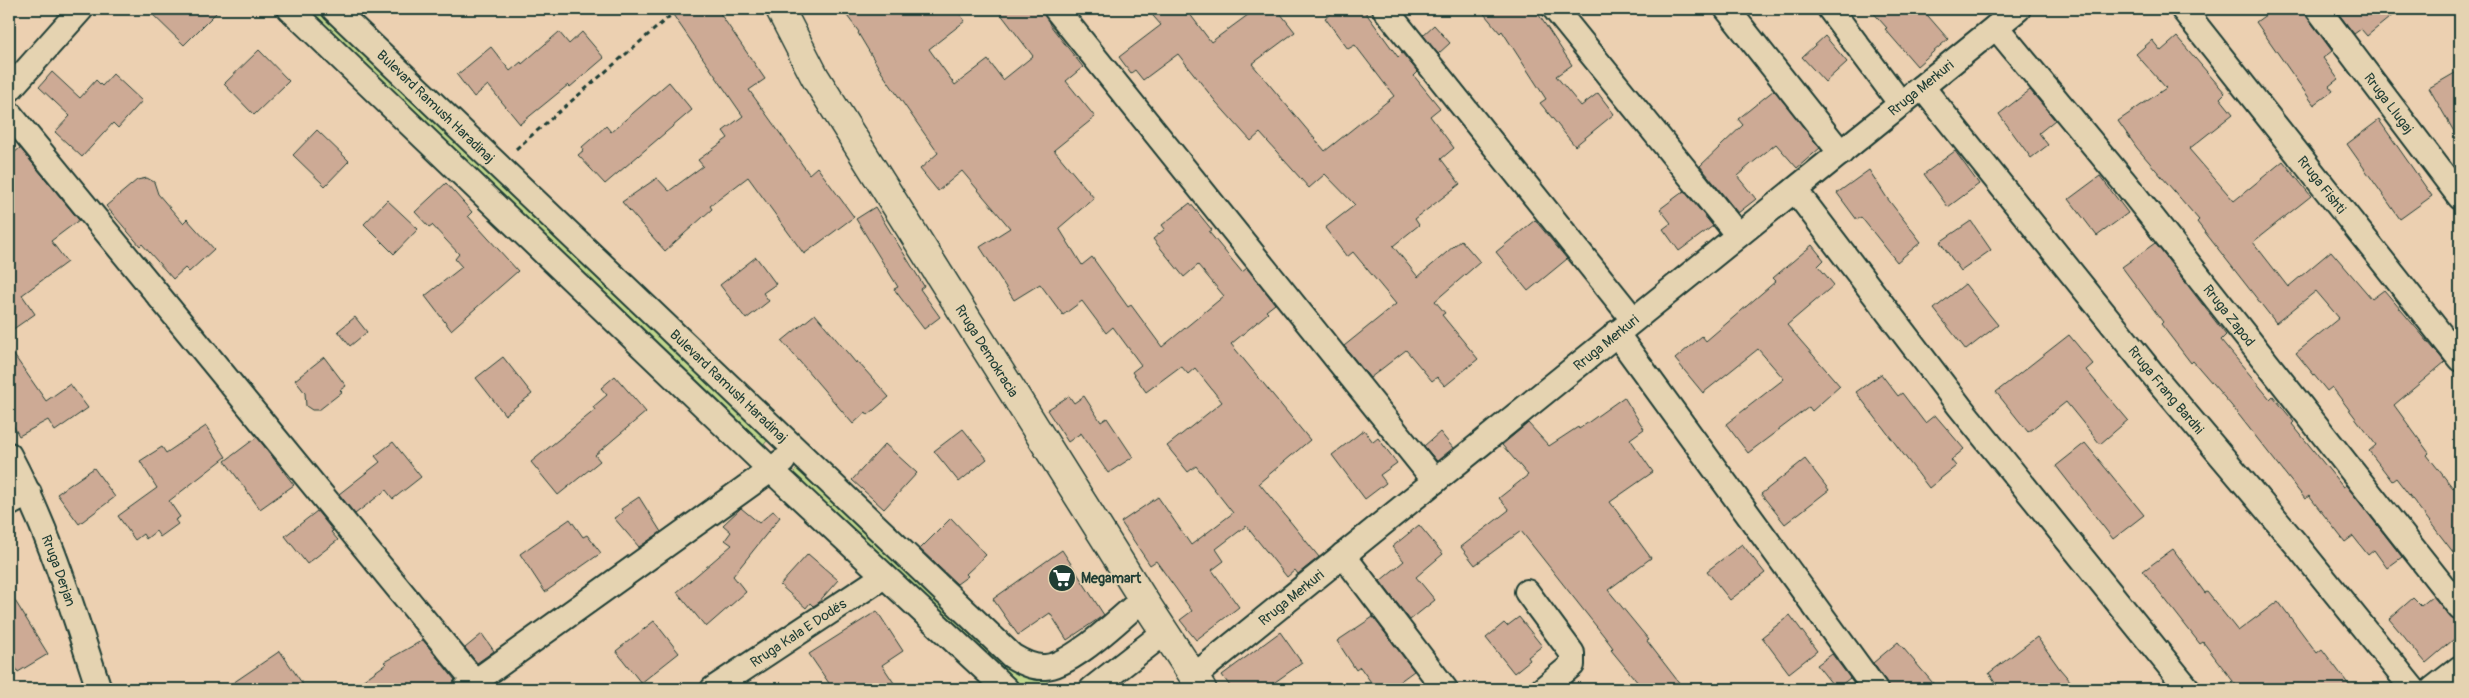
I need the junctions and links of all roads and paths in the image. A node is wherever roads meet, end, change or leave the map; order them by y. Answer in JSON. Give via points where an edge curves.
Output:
{"nodes":[{"id":1,"x":80,"y":9,"type":"edge"},
{"id":2,"x":290,"y":9,"type":"edge"},
{"id":3,"x":334,"y":9,"type":"edge"},
{"id":4,"x":678,"y":9,"type":"edge"},
{"id":5,"x":780,"y":9,"type":"edge"},
{"id":6,"x":1056,"y":9,"type":"edge"},
{"id":7,"x":1385,"y":9,"type":"edge"},
{"id":8,"x":1555,"y":9,"type":"edge"},
{"id":9,"x":1727,"y":9,"type":"edge"},
{"id":10,"x":1830,"y":9,"type":"edge"},
{"id":11,"x":2183,"y":9,"type":"edge"},
{"id":12,"x":2318,"y":9,"type":"edge"},
{"id":13,"x":2009,"y":14,"type":"edge"},
{"id":14,"x":1922,"y":87,"type":"junction"},
{"id":15,"x":9,"y":90,"type":"edge"},
{"id":16,"x":1900,"y":104,"type":"junction"},
{"id":17,"x":9,"y":112,"type":"edge"},
{"id":18,"x":1841,"y":153,"type":"junction"},
{"id":19,"x":497,"y":165,"type":"junction"},
{"id":20,"x":1795,"y":190,"type":"junction"},
{"id":21,"x":2460,"y":197,"type":"edge"},
{"id":22,"x":1737,"y":234,"type":"junction"},
{"id":23,"x":1625,"y":326,"type":"junction"},
{"id":24,"x":2460,"y":359,"type":"edge"},
{"id":25,"x":798,"y":451,"type":"junction"},
{"id":26,"x":9,"y":455,"type":"edge"},
{"id":27,"x":770,"y":469,"type":"junction"},
{"id":28,"x":1434,"y":481,"type":"junction"},
{"id":29,"x":19,"y":499,"type":"edge"},
{"id":30,"x":1343,"y":555,"type":"junction"},
{"id":31,"x":884,"y":576,"type":"junction"},
{"id":32,"x":1527,"y":592,"type":"dead end"},
{"id":33,"x":1143,"y":599,"type":"junction"},
{"id":34,"x":2460,"y":608,"type":"edge"},
{"id":35,"x":1165,"y":632,"type":"junction"},
{"id":36,"x":1077,"y":654,"type":"junction"},
{"id":37,"x":2460,"y":668,"type":"edge"},
{"id":38,"x":1198,"y":683,"type":"edge"},
{"id":39,"x":470,"y":686,"type":"edge"},
{"id":40,"x":1096,"y":688,"type":"edge"},
{"id":41,"x":99,"y":689,"type":"edge"},
{"id":42,"x":713,"y":689,"type":"edge"},
{"id":43,"x":1006,"y":689,"type":"edge"},
{"id":44,"x":1445,"y":689,"type":"edge"},
{"id":45,"x":1543,"y":689,"type":"edge"},
{"id":46,"x":1875,"y":689,"type":"edge"},
{"id":47,"x":2188,"y":689,"type":"edge"},
{"id":48,"x":2413,"y":689,"type":"edge"},
{"id":49,"x":2433,"y":689,"type":"edge"}],
"edges":[{"from":1,"to":15,"type":"street"},
{"from":2,"to":27,"type":"street"},
{"from":3,"to":19,"type":"street","name":"Bulevard Ramush Haradinaj"},
{"from":4,"to":19,"type":"path"},
{"from":5,"to":33,"type":"main road","name":"Rruga Demokracia","via":[[815,77]]},
{"from":6,"to":28,"type":"street"},
{"from":7,"to":23,"type":"street"},
{"from":8,"to":22,"type":"street"},
{"from":9,"to":18,"type":"street"},
{"from":10,"to":16,"type":"street"},
{"from":11,"to":24,"type":"street","name":"Rruga Fishti"},
{"from":12,"to":21,"type":"street","name":"Rruga Llugaj"},
{"from":13,"to":14,"type":"street","name":"Rruga Merkuri"},
{"from":13,"to":34,"type":"street","name":"Rruga Zapod","via":[[2125,182]]},
{"from":14,"to":16,"type":"street","name":"Rruga Merkuri"},
{"from":14,"to":48,"type":"street","name":"Rruga Frang Bardhi","via":[[2159,382]]},
{"from":16,"to":18,"type":"street","name":"Rruga Merkuri"},
{"from":17,"to":39,"type":"street"},
{"from":18,"to":20,"type":"street","name":"Rruga Merkuri"},
{"from":19,"to":25,"type":"street","name":"Bulevard Ramush Haradinaj"},
{"from":20,"to":22,"type":"street","name":"Rruga Merkuri"},
{"from":20,"to":47,"type":"street","via":[[1960,407]]},
{"from":22,"to":23,"type":"street","name":"Rruga Merkuri"},
{"from":23,"to":28,"type":"street","name":"Rruga Merkuri"},
{"from":23,"to":46,"type":"street"},
{"from":25,"to":27,"type":"street"},
{"from":25,"to":36,"type":"street","name":"Bulevard Ramush Haradinaj","via":[[1020,662],[1045,667],[1060,664]]},
{"from":26,"to":29,"type":"street","name":"Rruga Derjan"},
{"from":27,"to":31,"type":"street"},
{"from":27,"to":39,"type":"street"},
{"from":28,"to":30,"type":"street","name":"Rruga Merkuri"},
{"from":29,"to":41,"type":"street","name":"Rruga Derjan","via":[[55,554]]},
{"from":30,"to":38,"type":"street","name":"Rruga Merkuri"},
{"from":30,"to":44,"type":"street"},
{"from":31,"to":42,"type":"street","name":"Rruga Kala E Dodës"},
{"from":31,"to":43,"type":"street"},
{"from":32,"to":45,"type":"street","via":[[1572,653],[1572,665]]},
{"from":33,"to":35,"type":"main road","name":"Rruga Demokracia"},
{"from":33,"to":36,"type":"street","name":"Bulevard Ramush Haradinaj"},
{"from":35,"to":38,"type":"main road","name":"Rruga Demokracia"},
{"from":35,"to":40,"type":"street"},
{"from":36,"to":40,"type":"street"},
{"from":37,"to":49,"type":"street"}]}
